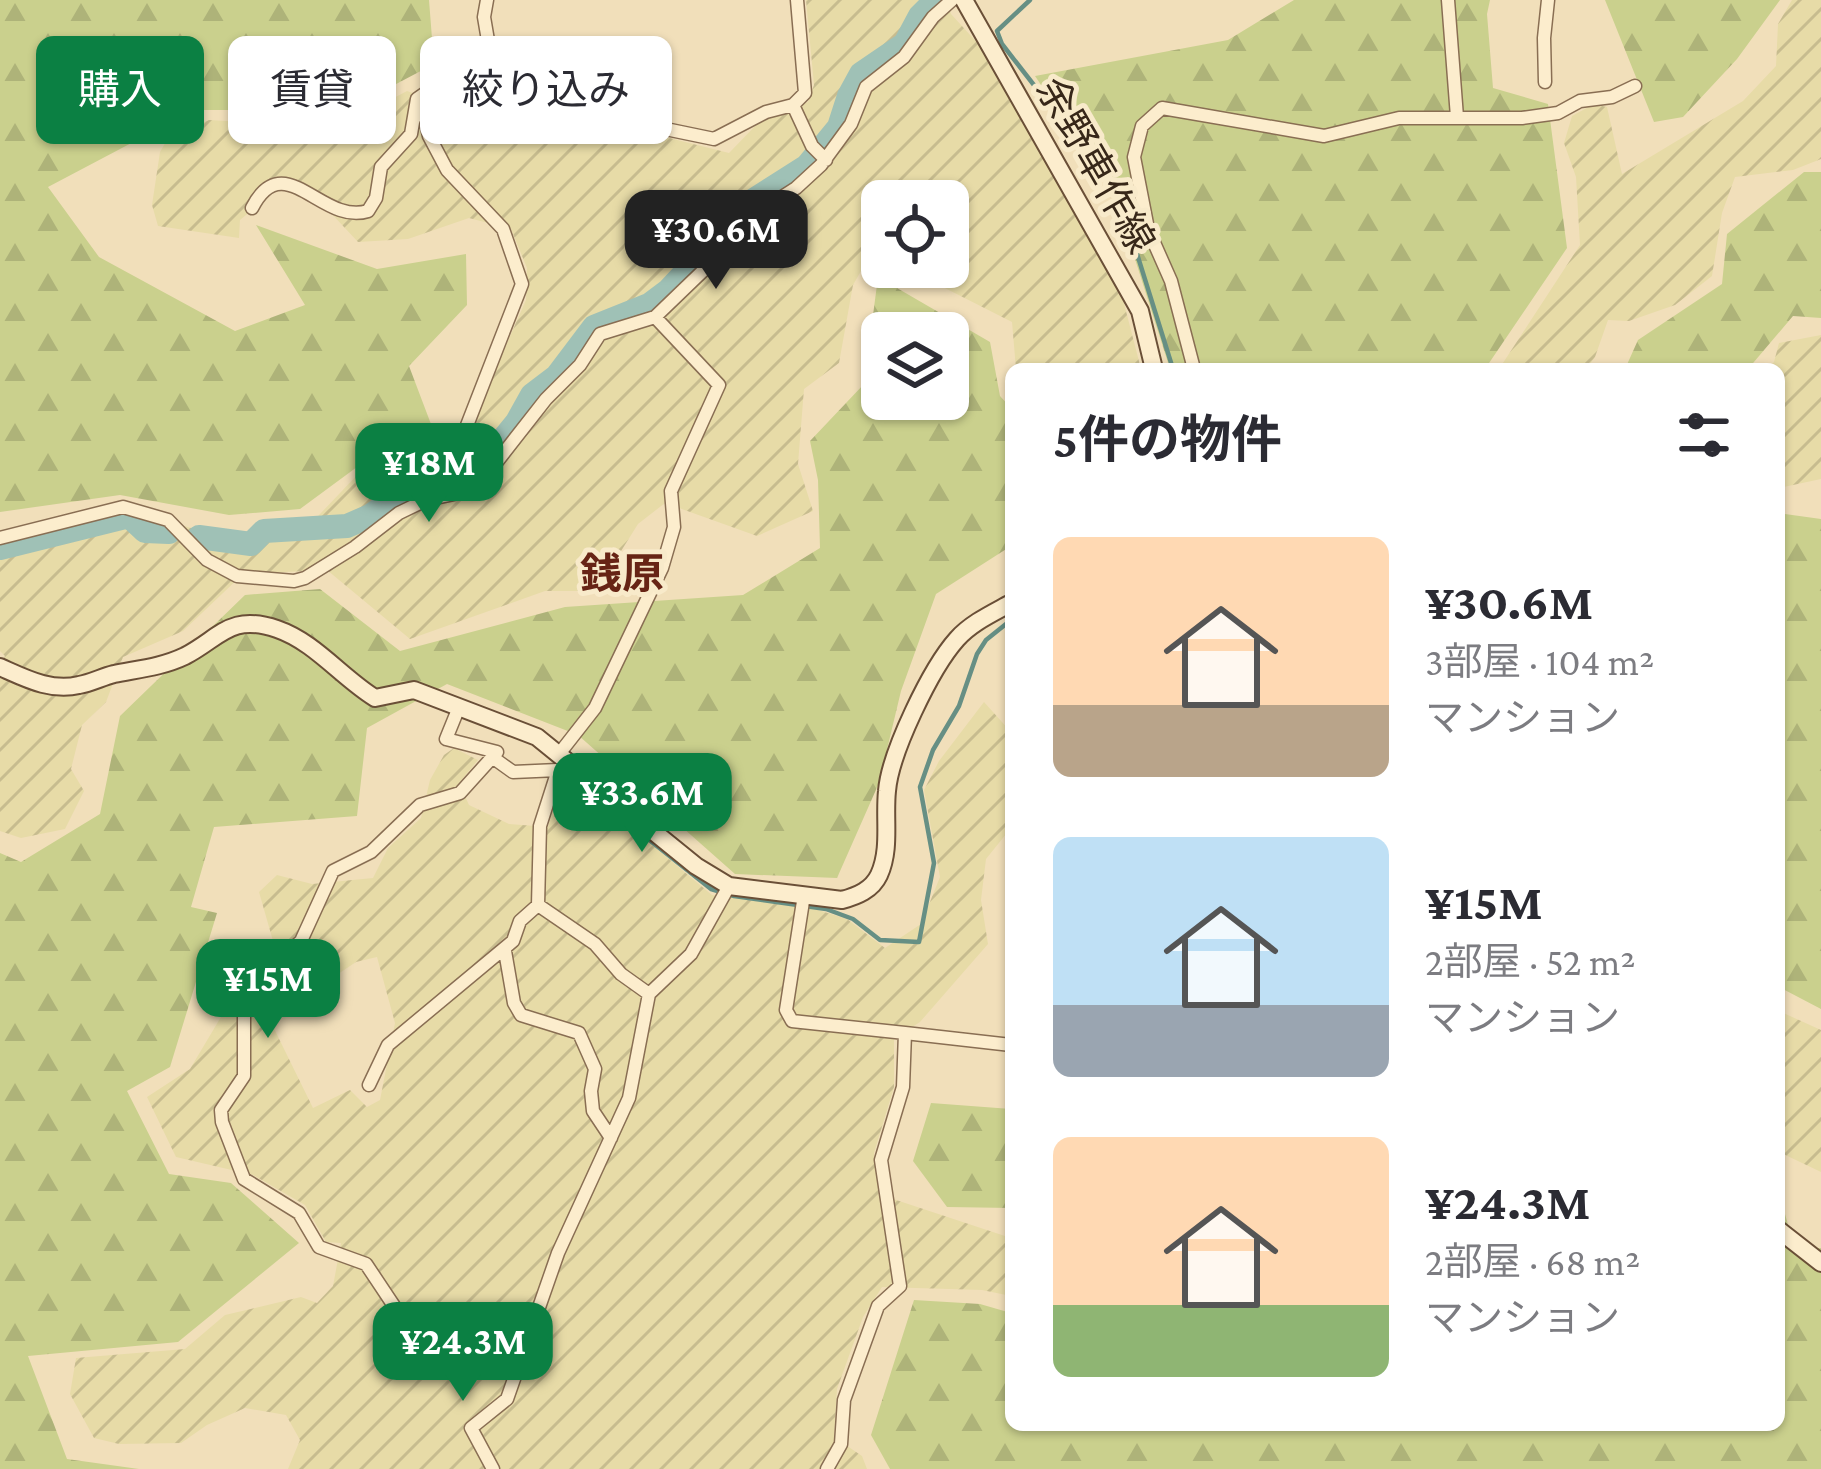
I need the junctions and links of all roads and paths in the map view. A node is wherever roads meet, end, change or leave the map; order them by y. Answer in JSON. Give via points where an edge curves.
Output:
{"nodes":[{"id":1,"x":487,"y":0,"type":"edge"},
{"id":2,"x":797,"y":0,"type":"edge"},
{"id":3,"x":952,"y":0,"type":"edge"},
{"id":4,"x":964,"y":0,"type":"edge"},
{"id":5,"x":1448,"y":0,"type":"edge"},
{"id":6,"x":1548,"y":0,"type":"edge"},
{"id":7,"x":488,"y":36,"type":"edge"},
{"id":8,"x":1546,"y":82,"type":"dead end"},
{"id":9,"x":1635,"y":86,"type":"dead end"},
{"id":10,"x":420,"y":97,"type":"edge"},
{"id":11,"x":793,"y":105,"type":"junction"},
{"id":12,"x":1457,"y":117,"type":"junction"},
{"id":13,"x":672,"y":130,"type":"edge"},
{"id":14,"x":433,"y":144,"type":"edge"},
{"id":15,"x":821,"y":155,"type":"junction"},
{"id":16,"x":252,"y":208,"type":"dead end"},
{"id":17,"x":655,"y":316,"type":"junction"},
{"id":18,"x":1153,"y":363,"type":"edge"},
{"id":19,"x":1192,"y":363,"type":"edge"},
{"id":20,"x":431,"y":491,"type":"junction"},
{"id":21,"x":0,"y":538,"type":"edge"},
{"id":22,"x":1005,"y":607,"type":"edge"},
{"id":23,"x":1,"y":665,"type":"edge"},
{"id":24,"x":460,"y":707,"type":"junction"},
{"id":25,"x":519,"y":730,"type":"junction"},
{"id":26,"x":495,"y":754,"type":"junction"},
{"id":27,"x":558,"y":762,"type":"junction"},
{"id":28,"x":729,"y":886,"type":"junction"},
{"id":29,"x":804,"y":895,"type":"junction"},
{"id":30,"x":538,"y":905,"type":"junction"},
{"id":31,"x":505,"y":951,"type":"junction"},
{"id":32,"x":649,"y":994,"type":"junction"},
{"id":33,"x":905,"y":1033,"type":"junction"},
{"id":34,"x":1005,"y":1044,"type":"edge"},
{"id":35,"x":369,"y":1085,"type":"dead end"},
{"id":36,"x":611,"y":1138,"type":"junction"},
{"id":37,"x":1785,"y":1235,"type":"edge"},
{"id":38,"x":1821,"y":1263,"type":"edge"},
{"id":39,"x":528,"y":1345,"type":"junction"},
{"id":40,"x":488,"y":1468,"type":"edge"},
{"id":41,"x":826,"y":1469,"type":"edge"}],
"edges":[{"from":1,"to":7,"type":"street"},
{"from":2,"to":11,"type":"street","via":[[806,83]]},
{"from":3,"to":15,"type":"street","via":[[866,87],[850,124]]},
{"from":4,"to":18,"type":"street","name":"余野車作線","via":[[1140,311]]},
{"from":5,"to":12,"type":"street"},
{"from":6,"to":8,"type":"street"},
{"from":9,"to":12,"type":"street","via":[[1558,112]]},
{"from":10,"to":16,"type":"street","via":[[411,134],[381,167],[368,211],[338,211],[280,182]]},
{"from":11,"to":13,"type":"street","via":[[714,139]]},
{"from":11,"to":15,"type":"street"},
{"from":12,"to":19,"type":"street","via":[[1399,118],[1324,136],[1162,108],[1142,126],[1134,157],[1140,197]]},
{"from":14,"to":20,"type":"street","via":[[446,170],[503,229],[522,284],[466,428]]},
{"from":15,"to":17,"type":"street","via":[[796,188],[751,218]]},
{"from":17,"to":20,"type":"street","via":[[600,334],[481,482],[459,494]]},
{"from":17,"to":27,"type":"street","via":[[719,385],[671,491],[674,526],[662,568],[595,708]]},
{"from":20,"to":21,"type":"street","via":[[294,581],[224,571],[168,520],[123,507]]},
{"from":22,"to":29,"type":"street","via":[[956,639],[909,722],[887,789],[877,879],[842,900]]},
{"from":23,"to":24,"type":"street","via":[[41,685],[84,685],[165,665],[237,625],[272,627],[300,639],[375,698],[414,690]]},
{"from":24,"to":25,"type":"street"},
{"from":24,"to":26,"type":"street","via":[[446,739]]},
{"from":25,"to":26,"type":"street"},
{"from":25,"to":27,"type":"street"},
{"from":26,"to":27,"type":"street","via":[[513,772]]},
{"from":26,"to":39,"type":"street","via":[[460,793],[420,805],[371,852],[333,871],[302,941],[257,980],[244,1011],[244,1076],[221,1110],[244,1179],[299,1213],[319,1247],[366,1264],[406,1324],[444,1312]]},
{"from":27,"to":28,"type":"street"},
{"from":27,"to":30,"type":"street","via":[[539,826]]},
{"from":28,"to":29,"type":"street"},
{"from":28,"to":32,"type":"street","via":[[691,954]]},
{"from":29,"to":33,"type":"street","via":[[786,1010],[792,1021]]},
{"from":30,"to":31,"type":"street"},
{"from":30,"to":32,"type":"street"},
{"from":31,"to":35,"type":"street","via":[[388,1045]]},
{"from":31,"to":36,"type":"street","via":[[521,1015],[579,1033],[595,1069],[592,1111]]},
{"from":32,"to":36,"type":"street","via":[[629,1098]]},
{"from":33,"to":34,"type":"street"},
{"from":33,"to":41,"type":"street","via":[[903,1087],[881,1160],[900,1286],[878,1306],[844,1400],[841,1444]]},
{"from":36,"to":39,"type":"street","via":[[558,1253]]},
{"from":37,"to":38,"type":"street"},
{"from":39,"to":40,"type":"street","via":[[507,1399],[470,1428]]}]}
